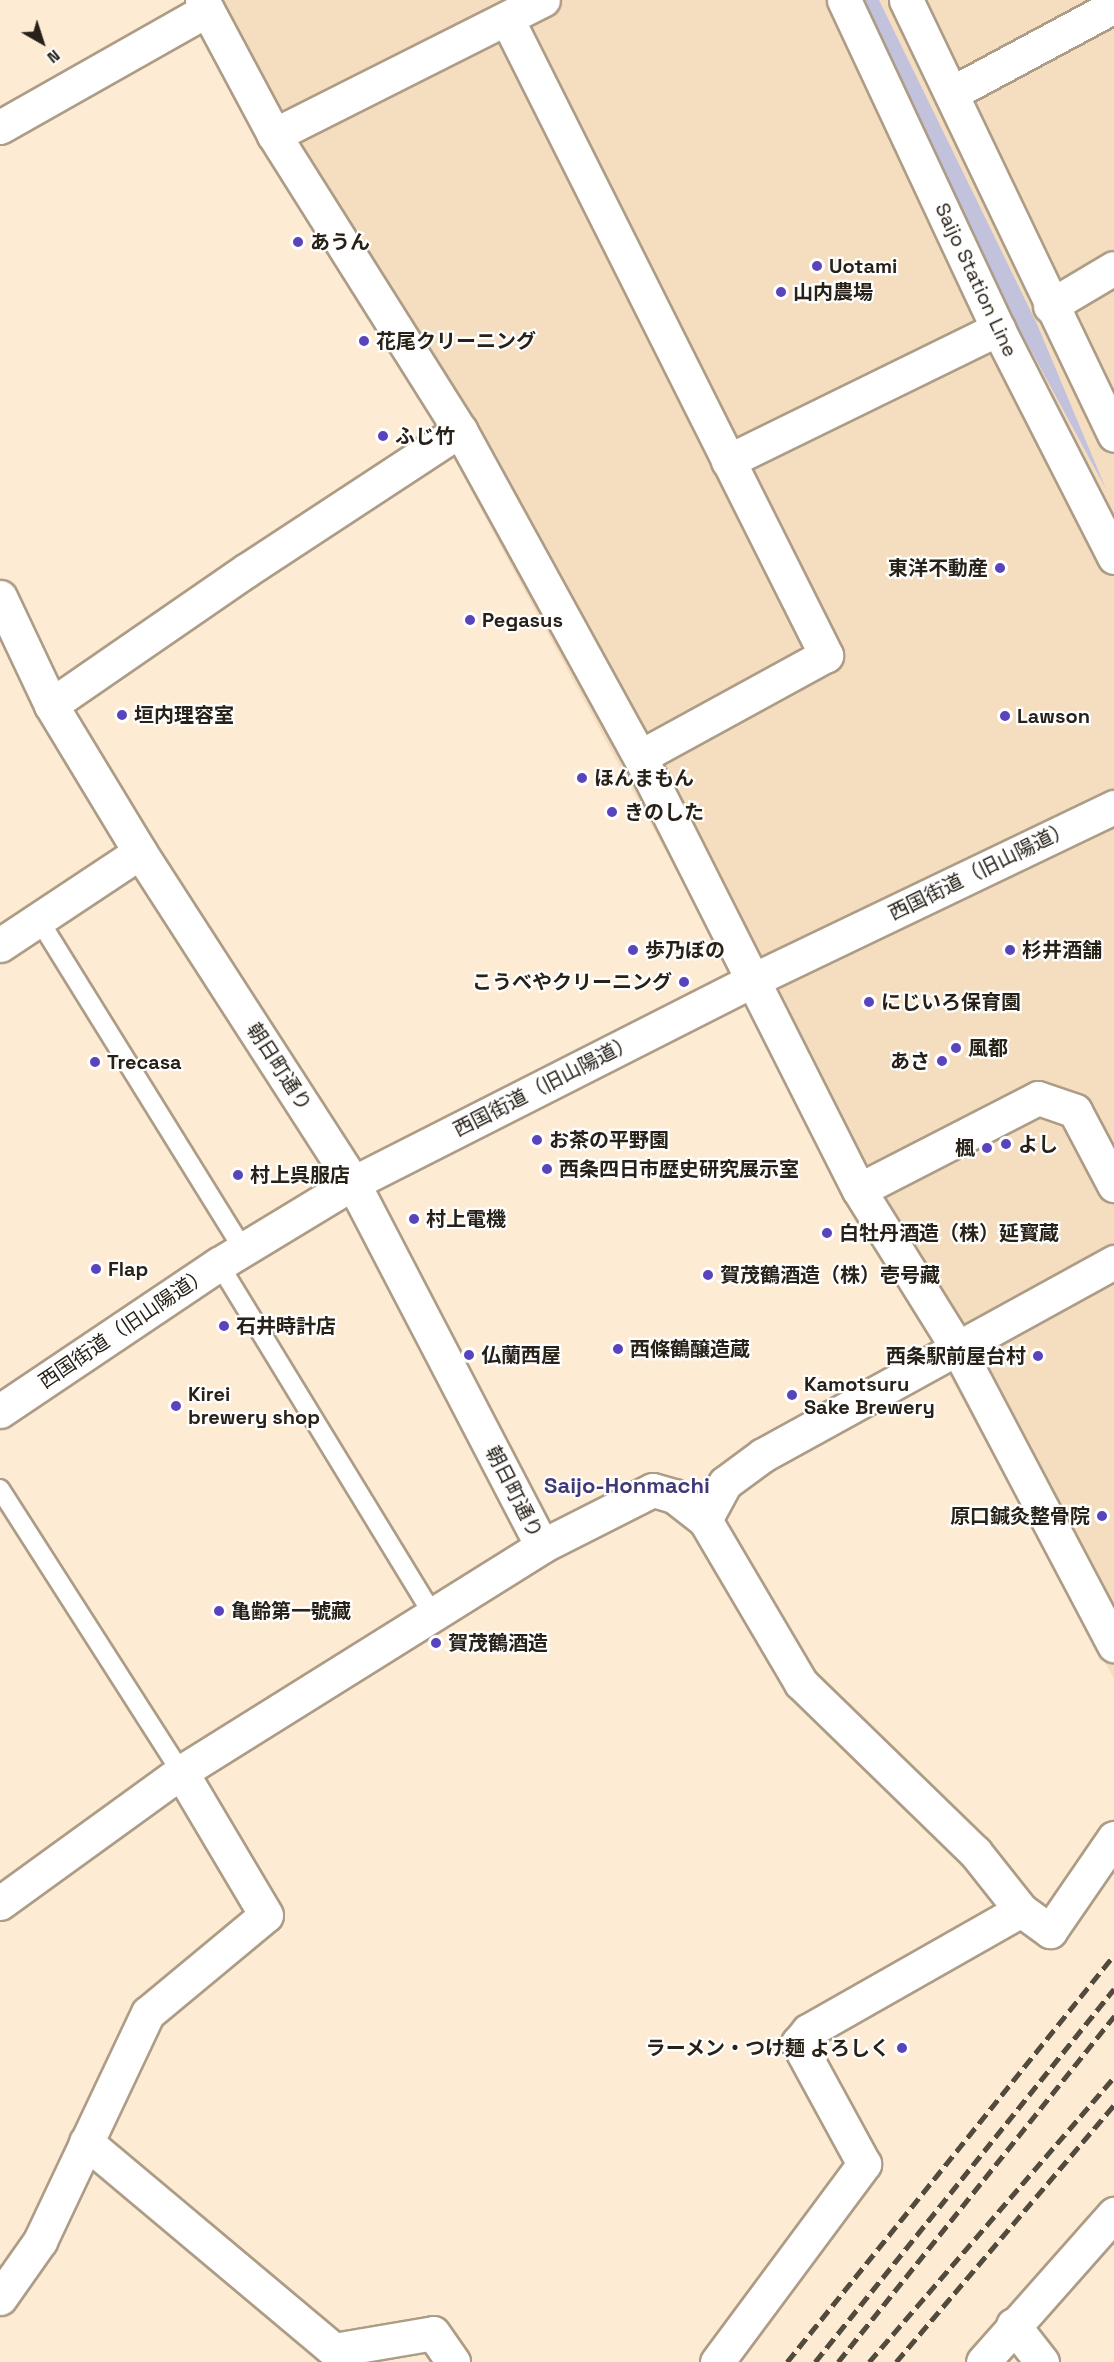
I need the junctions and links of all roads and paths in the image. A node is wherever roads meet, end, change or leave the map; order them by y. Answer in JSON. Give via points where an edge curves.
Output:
{"nodes":[{"id":1,"x":543,"y":0,"type":"edge"},
{"id":2,"x":844,"y":0,"type":"edge"},
{"id":3,"x":906,"y":0,"type":"edge"},
{"id":4,"x":205,"y":5,"type":"edge"},
{"id":5,"x":1114,"y":6,"type":"edge"},
{"id":6,"x":507,"y":19,"type":"junction"},
{"id":7,"x":952,"y":93,"type":"junction"},
{"id":8,"x":0,"y":127,"type":"edge"},
{"id":9,"x":274,"y":135,"type":"junction"},
{"id":10,"x":1114,"y":268,"type":"edge"},
{"id":11,"x":1050,"y":306,"type":"junction"},
{"id":12,"x":998,"y":329,"type":"junction"},
{"id":13,"x":460,"y":430,"type":"junction"},
{"id":14,"x":1114,"y":435,"type":"edge"},
{"id":15,"x":728,"y":461,"type":"junction"},
{"id":16,"x":1114,"y":557,"type":"edge"},
{"id":17,"x":0,"y":597,"type":"edge"},
{"id":18,"x":51,"y":705,"type":"junction"},
{"id":19,"x":640,"y":757,"type":"junction"},
{"id":20,"x":1114,"y":807,"type":"edge"},
{"id":21,"x":140,"y":852,"type":"junction"},
{"id":22,"x":39,"y":920,"type":"junction"},
{"id":23,"x":0,"y":945,"type":"edge"},
{"id":24,"x":751,"y":981,"type":"junction"},
{"id":25,"x":353,"y":1183,"type":"junction"},
{"id":26,"x":1114,"y":1185,"type":"edge"},
{"id":27,"x":859,"y":1190,"type":"junction"},
{"id":28,"x":231,"y":1257,"type":"junction"},
{"id":29,"x":1114,"y":1262,"type":"edge"},
{"id":30,"x":957,"y":1349,"type":"junction"},
{"id":31,"x":0,"y":1411,"type":"edge"},
{"id":32,"x":0,"y":1489,"type":"edge"},
{"id":33,"x":705,"y":1520,"type":"junction"},
{"id":34,"x":542,"y":1546,"type":"junction"},
{"id":35,"x":433,"y":1615,"type":"junction"},
{"id":36,"x":1114,"y":1646,"type":"edge"},
{"id":37,"x":181,"y":1772,"type":"junction"},
{"id":38,"x":1114,"y":1838,"type":"edge"},
{"id":39,"x":1114,"y":1873,"type":"edge"},
{"id":40,"x":1080,"y":1892,"type":"junction"},
{"id":41,"x":0,"y":1903,"type":"edge"},
{"id":42,"x":1021,"y":1910,"type":"junction"},
{"id":43,"x":86,"y":2142,"type":"junction"},
{"id":44,"x":1114,"y":2214,"type":"edge"},
{"id":45,"x":0,"y":2298,"type":"edge"},
{"id":46,"x":1013,"y":2325,"type":"junction"},
{"id":47,"x":453,"y":2362,"type":"edge"},
{"id":48,"x":717,"y":2362,"type":"edge"},
{"id":49,"x":983,"y":2362,"type":"edge"},
{"id":50,"x":1042,"y":2362,"type":"edge"}],
"edges":[{"from":1,"to":6,"type":"street"},
{"from":2,"to":12,"type":"street","name":"Saijo Station Line"},
{"from":3,"to":7,"type":"street"},
{"from":4,"to":8,"type":"street"},
{"from":4,"to":9,"type":"street"},
{"from":5,"to":7,"type":"street"},
{"from":6,"to":9,"type":"street"},
{"from":6,"to":15,"type":"street"},
{"from":7,"to":11,"type":"street"},
{"from":9,"to":13,"type":"street"},
{"from":10,"to":11,"type":"street"},
{"from":11,"to":14,"type":"street"},
{"from":12,"to":15,"type":"street"},
{"from":12,"to":16,"type":"street","name":"Saijo Station Line"},
{"from":13,"to":18,"type":"street"},
{"from":13,"to":19,"type":"street"},
{"from":15,"to":19,"type":"street","via":[[826,655]]},
{"from":17,"to":18,"type":"street","name":"朝日町通り"},
{"from":18,"to":21,"type":"street","name":"朝日町通り"},
{"from":19,"to":24,"type":"street"},
{"from":20,"to":24,"type":"street","name":"西国街道（旧山陽道）"},
{"from":21,"to":22,"type":"street"},
{"from":21,"to":25,"type":"street","name":"朝日町通り"},
{"from":22,"to":23,"type":"street"},
{"from":22,"to":28,"type":"lane"},
{"from":24,"to":25,"type":"street","name":"西国街道（旧山陽道）"},
{"from":24,"to":27,"type":"street"},
{"from":25,"to":28,"type":"street","name":"西国街道（旧山陽道）"},
{"from":25,"to":34,"type":"street","name":"朝日町通り"},
{"from":26,"to":27,"type":"street","via":[[1075,1111],[1038,1098]]},
{"from":27,"to":30,"type":"street"},
{"from":28,"to":31,"type":"street","name":"西国街道（旧山陽道）"},
{"from":28,"to":35,"type":"lane"},
{"from":29,"to":30,"type":"street"},
{"from":30,"to":33,"type":"street","via":[[763,1455],[725,1483]]},
{"from":30,"to":36,"type":"street"},
{"from":32,"to":37,"type":"lane"},
{"from":33,"to":34,"type":"street","via":[[674,1496],[653,1490]]},
{"from":33,"to":42,"type":"street","via":[[801,1683],[975,1852]]},
{"from":34,"to":35,"type":"street"},
{"from":35,"to":37,"type":"street"},
{"from":37,"to":41,"type":"street"},
{"from":37,"to":43,"type":"street","via":[[266,1914],[148,2013]]},
{"from":38,"to":40,"type":"street"},
{"from":39,"to":40,"type":"street"},
{"from":40,"to":42,"type":"street","via":[[1050,1931]]},
{"from":42,"to":48,"type":"street","via":[[808,2031],[798,2043],[864,2163]]},
{"from":43,"to":45,"type":"street","via":[[40,2241]]},
{"from":43,"to":47,"type":"street","via":[[334,2350],[433,2333]]},
{"from":44,"to":46,"type":"street"},
{"from":46,"to":49,"type":"street"},
{"from":46,"to":50,"type":"street"}]}
